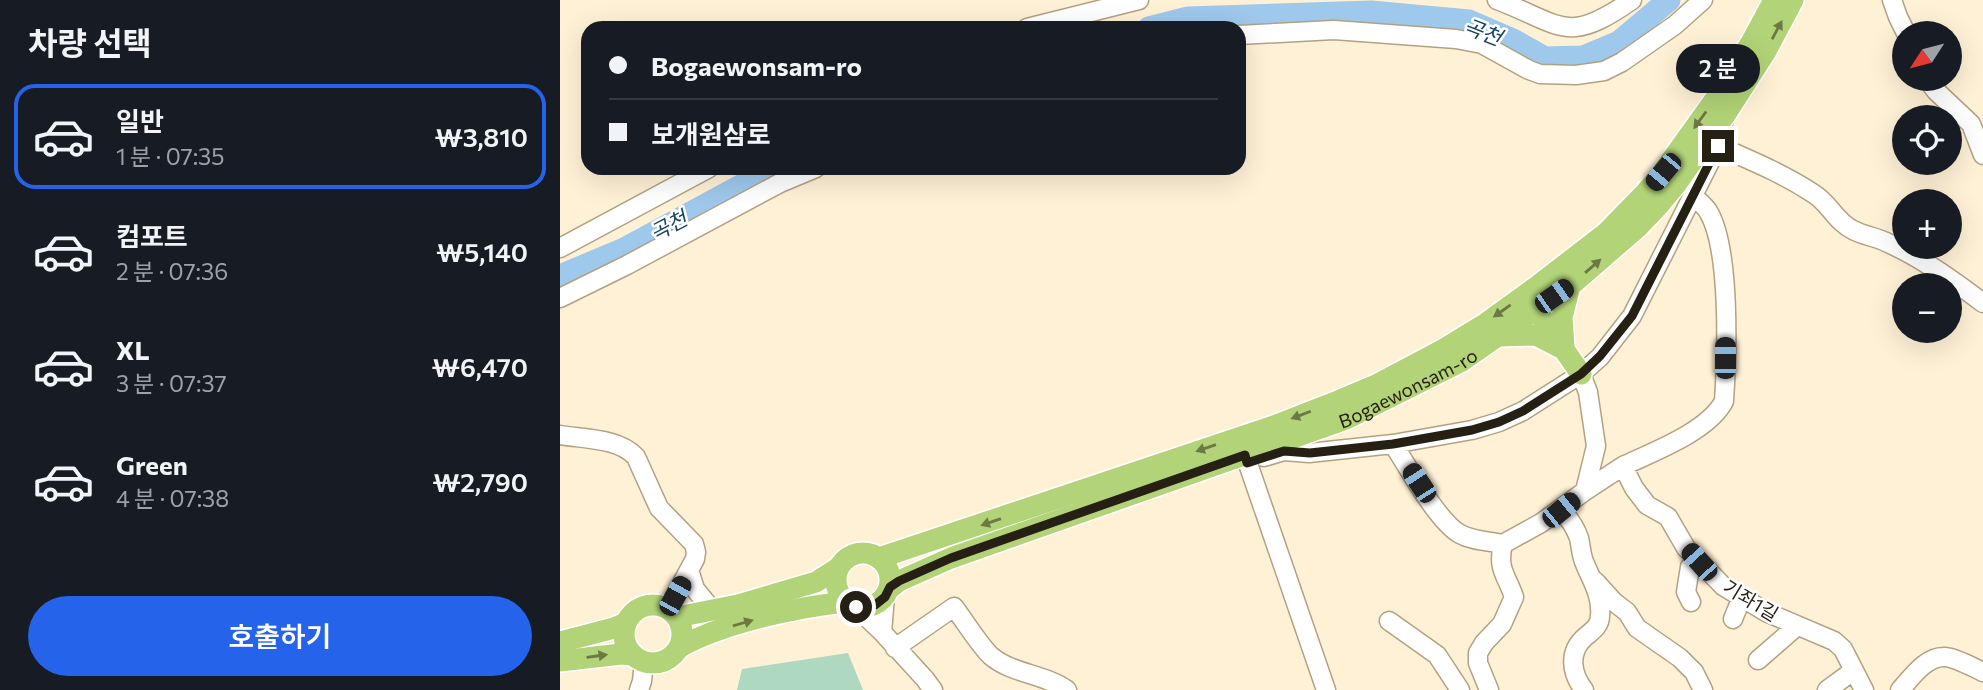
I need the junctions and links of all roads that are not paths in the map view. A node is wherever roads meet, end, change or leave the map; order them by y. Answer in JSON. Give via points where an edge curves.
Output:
{"nodes":[{"id":1,"x":1139,"y":0,"type":"edge"},
{"id":2,"x":1497,"y":0,"type":"edge"},
{"id":3,"x":1632,"y":0,"type":"edge"},
{"id":4,"x":1703,"y":0,"type":"edge"},
{"id":5,"x":1774,"y":0,"type":"edge"},
{"id":6,"x":1793,"y":0,"type":"edge"},
{"id":7,"x":1892,"y":0,"type":"edge"},
{"id":8,"x":1055,"y":21,"type":"edge"},
{"id":9,"x":1901,"y":21,"type":"edge"},
{"id":10,"x":1246,"y":35,"type":"edge"},
{"id":11,"x":1936,"y":91,"type":"edge"},
{"id":12,"x":1725,"y":116,"type":"junction"},
{"id":13,"x":1718,"y":146,"type":"junction"},
{"id":14,"x":1983,"y":155,"type":"edge"},
{"id":15,"x":696,"y":175,"type":"edge"},
{"id":16,"x":799,"y":175,"type":"edge"},
{"id":17,"x":1693,"y":195,"type":"junction"},
{"id":18,"x":560,"y":248,"type":"edge"},
{"id":19,"x":1570,"y":286,"type":"junction"},
{"id":20,"x":560,"y":298,"type":"edge"},
{"id":21,"x":1531,"y":302,"type":"junction"},
{"id":22,"x":1983,"y":303,"type":"edge"},
{"id":23,"x":1498,"y":336,"type":"junction"},
{"id":24,"x":1564,"y":350,"type":"junction"},
{"id":25,"x":1581,"y":374,"type":"junction"},
{"id":26,"x":560,"y":435,"type":"edge"},
{"id":27,"x":1393,"y":444,"type":"junction"},
{"id":28,"x":1246,"y":459,"type":"junction"},
{"id":29,"x":1623,"y":466,"type":"junction"},
{"id":30,"x":1585,"y":491,"type":"junction"},
{"id":31,"x":1561,"y":510,"type":"junction"},
{"id":32,"x":1503,"y":544,"type":"junction"},
{"id":33,"x":879,"y":558,"type":"junction"},
{"id":34,"x":1699,"y":562,"type":"junction"},
{"id":35,"x":838,"y":568,"type":"junction"},
{"id":36,"x":689,"y":570,"type":"junction"},
{"id":37,"x":1593,"y":579,"type":"junction"},
{"id":38,"x":887,"y":592,"type":"junction"},
{"id":39,"x":1741,"y":597,"type":"junction"},
{"id":40,"x":1691,"y":602,"type":"dead end"},
{"id":41,"x":851,"y":605,"type":"junction"},
{"id":42,"x":713,"y":611,"type":"junction"},
{"id":43,"x":672,"y":613,"type":"junction"},
{"id":44,"x":1733,"y":619,"type":"dead end"},
{"id":45,"x":1389,"y":621,"type":"dead end"},
{"id":46,"x":626,"y":623,"type":"junction"},
{"id":47,"x":1797,"y":626,"type":"junction"},
{"id":48,"x":882,"y":632,"type":"junction"},
{"id":49,"x":560,"y":642,"type":"edge"},
{"id":50,"x":680,"y":647,"type":"junction"},
{"id":51,"x":895,"y":648,"type":"junction"},
{"id":52,"x":638,"y":658,"type":"junction"},
{"id":53,"x":1758,"y":660,"type":"dead end"},
{"id":54,"x":560,"y":661,"type":"edge"},
{"id":55,"x":1983,"y":671,"type":"edge"},
{"id":56,"x":1860,"y":683,"type":"edge"},
{"id":57,"x":639,"y":690,"type":"edge"},
{"id":58,"x":933,"y":690,"type":"edge"},
{"id":59,"x":1068,"y":690,"type":"edge"},
{"id":60,"x":1326,"y":690,"type":"edge"},
{"id":61,"x":1460,"y":690,"type":"edge"},
{"id":62,"x":1489,"y":690,"type":"edge"},
{"id":63,"x":1584,"y":690,"type":"edge"},
{"id":64,"x":1703,"y":690,"type":"edge"},
{"id":65,"x":1826,"y":690,"type":"edge"},
{"id":66,"x":1882,"y":690,"type":"edge"},
{"id":67,"x":1900,"y":690,"type":"edge"}],
"edges":[{"from":1,"to":8,"type":"street"},
{"from":2,"to":3,"type":"street","via":[[1544,22],[1577,28],[1611,15]]},
{"from":4,"to":10,"type":"street","via":[[1622,62],[1604,71],[1576,75],[1540,74],[1482,44],[1456,39],[1334,30]]},
{"from":5,"to":21,"type":"main road","name":"Bogaewonsam-ro","one_way":true,"via":[[1735,69],[1663,172]]},
{"from":12,"to":6,"type":"main road","name":"Bogaewonsam-ro","one_way":true},
{"from":7,"to":9,"type":"street"},
{"from":11,"to":14,"type":"street","via":[[1971,124]]},
{"from":12,"to":13,"type":"street"},
{"from":19,"to":12,"type":"main road","name":"Bogaewonsam-ro","one_way":true,"via":[[1658,206]]},
{"from":13,"to":17,"type":"street"},
{"from":13,"to":22,"type":"street","via":[[1817,195],[1852,230],[1907,252]]},
{"from":15,"to":18,"type":"street"},
{"from":16,"to":20,"type":"street"},
{"from":17,"to":25,"type":"street","via":[[1632,316]]},
{"from":17,"to":29,"type":"street","via":[[1715,228],[1724,275],[1724,401],[1693,433]]},
{"from":19,"to":21,"type":"main road","name":"Bogaewonsam-ro"},
{"from":19,"to":24,"type":"main road","via":[[1562,317]]},
{"from":21,"to":23,"type":"main road","name":"Bogaewonsam-ro"},
{"from":21,"to":24,"type":"main road"},
{"from":21,"to":33,"type":"main road","name":"Bogaewonsam-ro","one_way":true,"via":[[1338,401]]},
{"from":23,"to":24,"type":"main road","via":[[1536,335]]},
{"from":23,"to":28,"type":"main road","name":"Bogaewonsam-ro","via":[[1462,361],[1383,402]]},
{"from":24,"to":25,"type":"main road"},
{"from":25,"to":27,"type":"street","via":[[1499,422]]},
{"from":25,"to":30,"type":"street","via":[[1596,446]]},
{"from":26,"to":36,"type":"street","via":[[612,443],[631,451],[659,508],[694,544],[695,559]]},
{"from":27,"to":28,"type":"street","via":[[1310,453],[1284,451]]},
{"from":27,"to":32,"type":"street","via":[[1444,521],[1472,539]]},
{"from":28,"to":38,"type":"main road","name":"Bogaewonsam-ro","via":[[951,558],[899,581]]},
{"from":28,"to":60,"type":"street"},
{"from":29,"to":30,"type":"street"},
{"from":29,"to":34,"type":"street","name":"기좌1길","via":[[1647,505],[1668,517]]},
{"from":30,"to":31,"type":"street"},
{"from":31,"to":32,"type":"street"},
{"from":31,"to":37,"type":"street","via":[[1570,519]]},
{"from":32,"to":62,"type":"street","via":[[1503,574],[1514,597],[1502,624],[1478,653]]},
{"from":33,"to":35,"type":"main road","name":"Bogaewonsam-ro","via":[[856,553]]},
{"from":33,"to":38,"type":"main road","via":[[889,572]]},
{"from":34,"to":39,"type":"street","name":"기좌1길"},
{"from":34,"to":40,"type":"street","via":[[1690,567],[1686,592]]},
{"from":35,"to":41,"type":"main road","via":[[836,585]]},
{"from":35,"to":42,"type":"main road","name":"Bogaewonsam-ro","via":[[816,583]]},
{"from":36,"to":42,"type":"street","via":[[695,589]]},
{"from":36,"to":43,"type":"street"},
{"from":37,"to":63,"type":"street","via":[[1601,618],[1577,646],[1572,660]]},
{"from":37,"to":64,"type":"street","via":[[1637,628],[1694,672]]},
{"from":38,"to":41,"type":"main road","name":"Bogaewonsam-ro","via":[[875,605]]},
{"from":38,"to":48,"type":"street"},
{"from":39,"to":44,"type":"street"},
{"from":39,"to":47,"type":"street","name":"기좌1길"},
{"from":41,"to":48,"type":"street"},
{"from":50,"to":41,"type":"main road","name":"Bogaewonsam-ro","one_way":true,"via":[[709,633],[767,617],[825,604]]},
{"from":42,"to":43,"type":"main road","name":"Bogaewonsam-ro"},
{"from":43,"to":46,"type":"main road","name":"Bogaewonsam-ro","via":[[655,605],[643,607]]},
{"from":43,"to":50,"type":"main road","via":[[682,629]]},
{"from":45,"to":61,"type":"street","via":[[1437,655]]},
{"from":46,"to":49,"type":"main road","name":"Bogaewonsam-ro"},
{"from":46,"to":52,"type":"main road","via":[[625,640]]},
{"from":47,"to":53,"type":"street"},
{"from":47,"to":56,"type":"street","name":"기좌1길","via":[[1843,649]]},
{"from":48,"to":51,"type":"street"},
{"from":50,"to":52,"type":"main road","name":"Bogaewonsam-ro","via":[[667,660],[656,663]]},
{"from":51,"to":58,"type":"street"},
{"from":51,"to":59,"type":"street","via":[[954,607],[991,656]]},
{"from":54,"to":52,"type":"main road","name":"Bogaewonsam-ro","one_way":true,"via":[[621,653]]},
{"from":52,"to":57,"type":"street"},
{"from":55,"to":67,"type":"street","via":[[1946,657],[1932,659]]},
{"from":56,"to":65,"type":"street"},
{"from":56,"to":66,"type":"street"}]}
